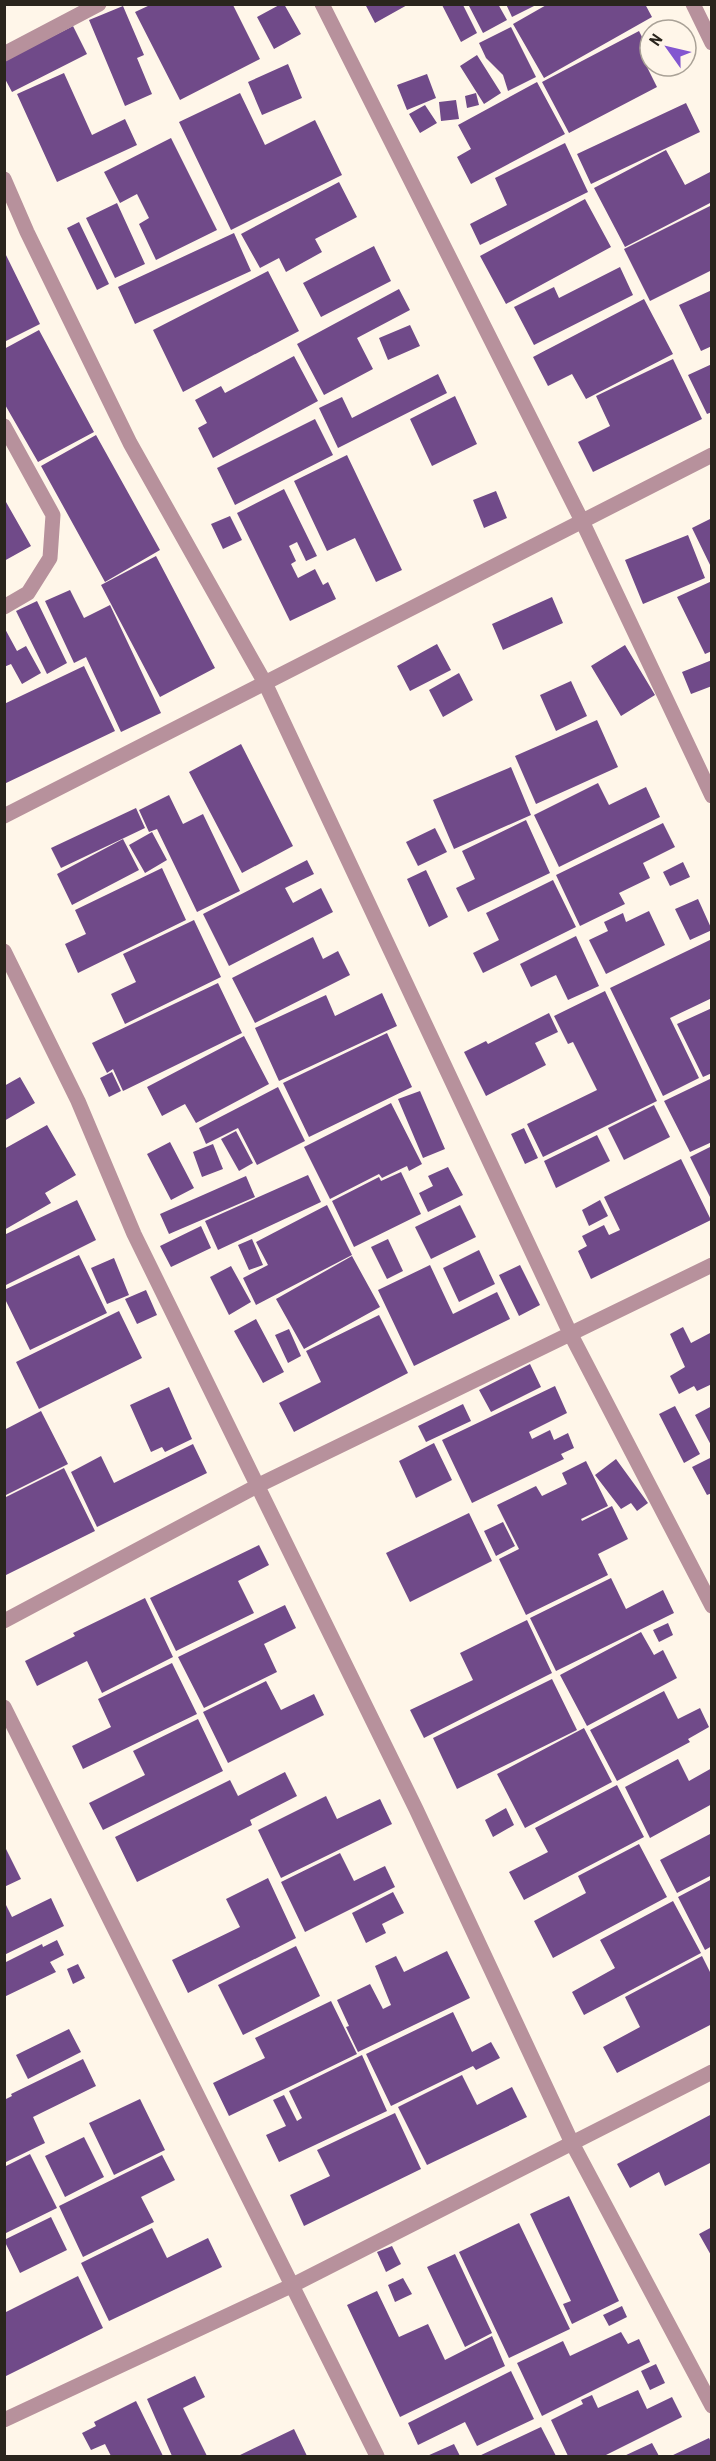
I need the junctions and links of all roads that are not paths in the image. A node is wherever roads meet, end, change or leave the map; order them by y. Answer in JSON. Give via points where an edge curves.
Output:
{"nodes":[{"id":1,"x":99,"y":4,"type":"edge"},
{"id":2,"x":322,"y":4,"type":"edge"},
{"id":3,"x":693,"y":4,"type":"edge"},
{"id":4,"x":711,"y":43,"type":"edge"},
{"id":5,"x":4,"y":54,"type":"edge"},
{"id":6,"x":4,"y":179,"type":"edge"},
{"id":7,"x":4,"y":426,"type":"edge"},
{"id":8,"x":711,"y":455,"type":"edge"},
{"id":9,"x":582,"y":521,"type":"junction"},
{"id":10,"x":4,"y":607,"type":"edge"},
{"id":11,"x":265,"y":683,"type":"junction"},
{"id":12,"x":711,"y":796,"type":"edge"},
{"id":13,"x":4,"y":816,"type":"edge"},
{"id":14,"x":4,"y":951,"type":"edge"},
{"id":15,"x":711,"y":1265,"type":"edge"},
{"id":16,"x":570,"y":1333,"type":"junction"},
{"id":17,"x":256,"y":1486,"type":"junction"},
{"id":18,"x":711,"y":1606,"type":"edge"},
{"id":19,"x":4,"y":1621,"type":"edge"},
{"id":20,"x":4,"y":1707,"type":"edge"},
{"id":21,"x":711,"y":2072,"type":"edge"},
{"id":22,"x":572,"y":2143,"type":"junction"},
{"id":23,"x":293,"y":2285,"type":"junction"},
{"id":24,"x":711,"y":2406,"type":"edge"},
{"id":25,"x":4,"y":2421,"type":"edge"},
{"id":26,"x":377,"y":2457,"type":"edge"}],
"edges":[{"from":1,"to":5,"type":"street"},
{"from":2,"to":9,"type":"street"},
{"from":3,"to":4,"type":"street"},
{"from":6,"to":11,"type":"street","via":[[130,443]]},
{"from":7,"to":10,"type":"street","via":[[52,515],[50,558],[28,593]]},
{"from":8,"to":9,"type":"street"},
{"from":9,"to":11,"type":"street"},
{"from":9,"to":12,"type":"street"},
{"from":11,"to":13,"type":"street"},
{"from":11,"to":16,"type":"street"},
{"from":14,"to":17,"type":"street","via":[[78,1101],[134,1234]]},
{"from":15,"to":16,"type":"street"},
{"from":16,"to":17,"type":"street"},
{"from":16,"to":18,"type":"street"},
{"from":17,"to":19,"type":"street"},
{"from":17,"to":22,"type":"street","via":[[416,1809]]},
{"from":20,"to":23,"type":"street"},
{"from":21,"to":22,"type":"street"},
{"from":22,"to":23,"type":"street"},
{"from":22,"to":24,"type":"street"},
{"from":23,"to":25,"type":"street"},
{"from":23,"to":26,"type":"street"}]}
